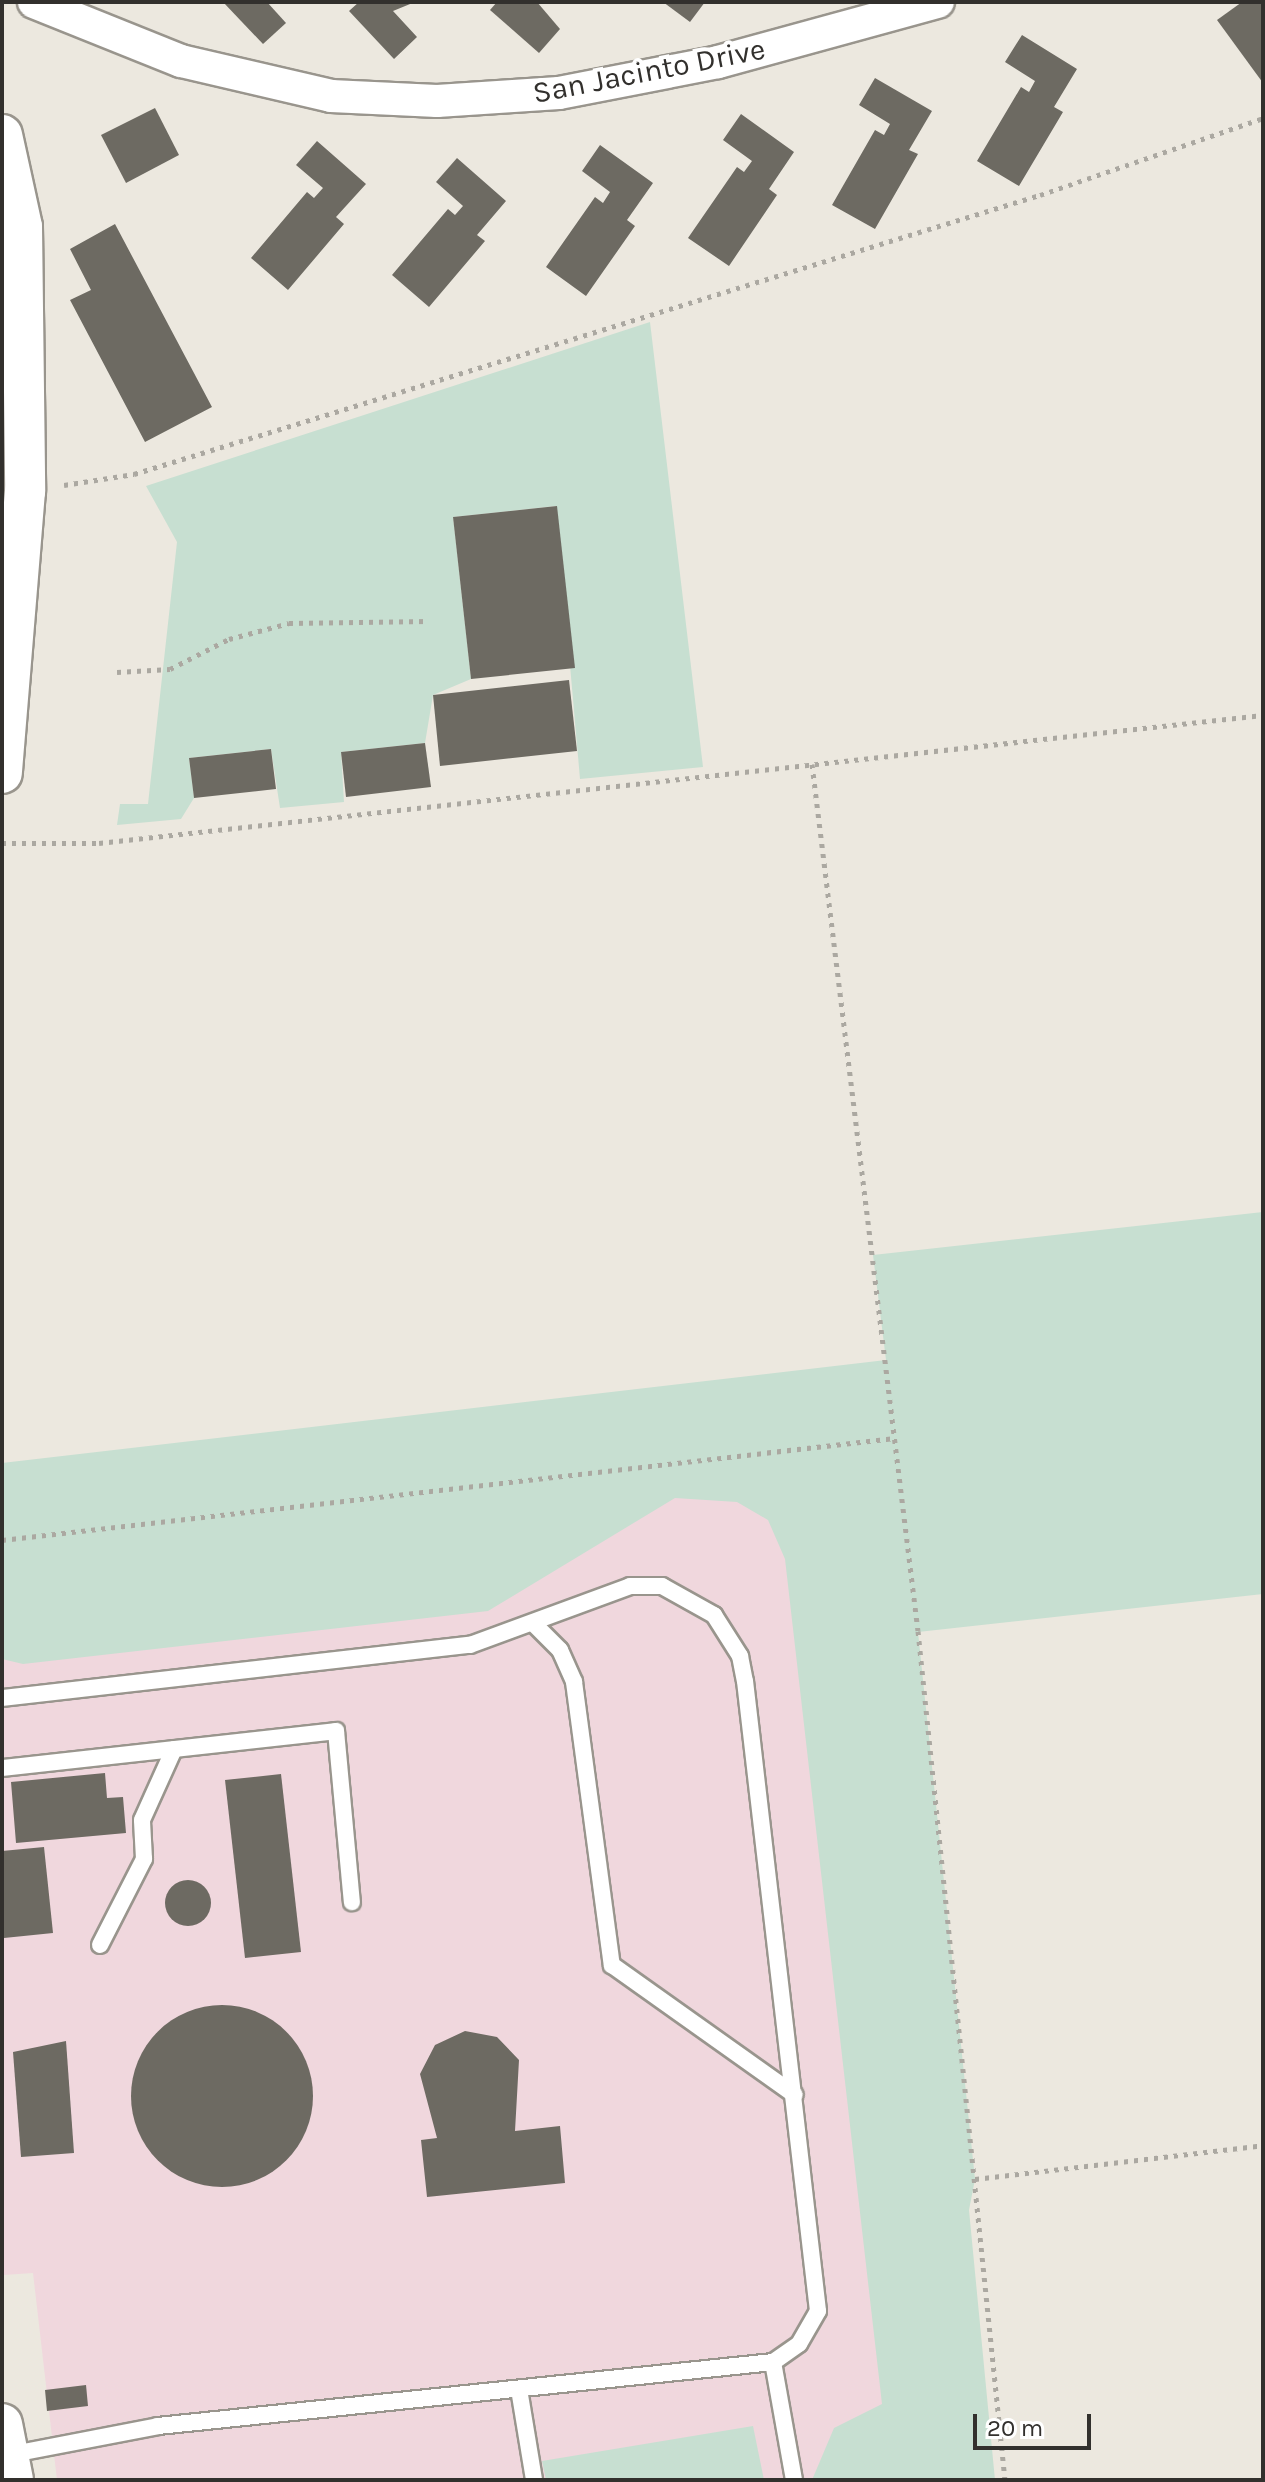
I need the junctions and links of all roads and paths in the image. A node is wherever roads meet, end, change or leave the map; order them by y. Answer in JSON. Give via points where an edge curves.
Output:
{"nodes":[{"id":1,"x":34,"y":2,"type":"edge"},
{"id":2,"x":938,"y":2,"type":"edge"},
{"id":3,"x":1263,"y":118,"type":"edge"},
{"id":4,"x":2,"y":135,"type":"edge"},
{"id":5,"x":25,"y":491,"type":"junction"},
{"id":6,"x":429,"y":621,"type":"dead end"},
{"id":7,"x":117,"y":672,"type":"dead end"},
{"id":8,"x":1263,"y":715,"type":"edge"},
{"id":9,"x":812,"y":764,"type":"junction"},
{"id":10,"x":2,"y":773,"type":"edge"},
{"id":11,"x":2,"y":843,"type":"edge"},
{"id":12,"x":895,"y":1438,"type":"junction"},
{"id":13,"x":2,"y":1540,"type":"edge"},
{"id":14,"x":535,"y":1625,"type":"junction"},
{"id":15,"x":2,"y":1698,"type":"edge"},
{"id":16,"x":174,"y":1749,"type":"junction"},
{"id":17,"x":2,"y":1768,"type":"edge"},
{"id":18,"x":352,"y":1902,"type":"dead end"},
{"id":19,"x":100,"y":1945,"type":"dead end"},
{"id":20,"x":795,"y":2095,"type":"junction"},
{"id":21,"x":1263,"y":2145,"type":"edge"},
{"id":22,"x":975,"y":2179,"type":"junction"},
{"id":23,"x":773,"y":2362,"type":"junction"},
{"id":24,"x":519,"y":2389,"type":"junction"},
{"id":25,"x":8,"y":2453,"type":"edge"},
{"id":26,"x":534,"y":2480,"type":"edge"},
{"id":27,"x":794,"y":2480,"type":"edge"},
{"id":28,"x":1005,"y":2480,"type":"edge"}],
"edges":[{"from":1,"to":2,"type":"street","name":"San Jacinto Drive","via":[[181,61],[331,96],[437,101],[559,93],[718,62]]},
{"from":3,"to":5,"type":"path","via":[[1040,195],[134,474]]},
{"from":4,"to":5,"type":"street","via":[[22,227]]},
{"from":5,"to":10,"type":"street"},
{"from":6,"to":7,"type":"path","via":[[289,623],[229,639],[170,669]]},
{"from":8,"to":9,"type":"path"},
{"from":9,"to":11,"type":"path","via":[[99,843]]},
{"from":9,"to":12,"type":"path"},
{"from":12,"to":13,"type":"path"},
{"from":12,"to":22,"type":"path"},
{"from":14,"to":15,"type":"lane","via":[[470,1645]]},
{"from":14,"to":20,"type":"lane","via":[[560,1650],[574,1682],[612,1965]]},
{"from":14,"to":20,"type":"lane","via":[[598,1592],[662,1586],[690,1596],[730,1636],[745,1681]]},
{"from":16,"to":17,"type":"lane"},
{"from":16,"to":18,"type":"lane","via":[[336,1731]]},
{"from":16,"to":19,"type":"lane","via":[[142,1820],[144,1859]]},
{"from":20,"to":23,"type":"lane","via":[[818,2311],[799,2344]]},
{"from":21,"to":22,"type":"path"},
{"from":22,"to":28,"type":"path"},
{"from":23,"to":24,"type":"lane"},
{"from":23,"to":27,"type":"lane"},
{"from":24,"to":25,"type":"lane","via":[[158,2426]]},
{"from":24,"to":26,"type":"lane"}]}
